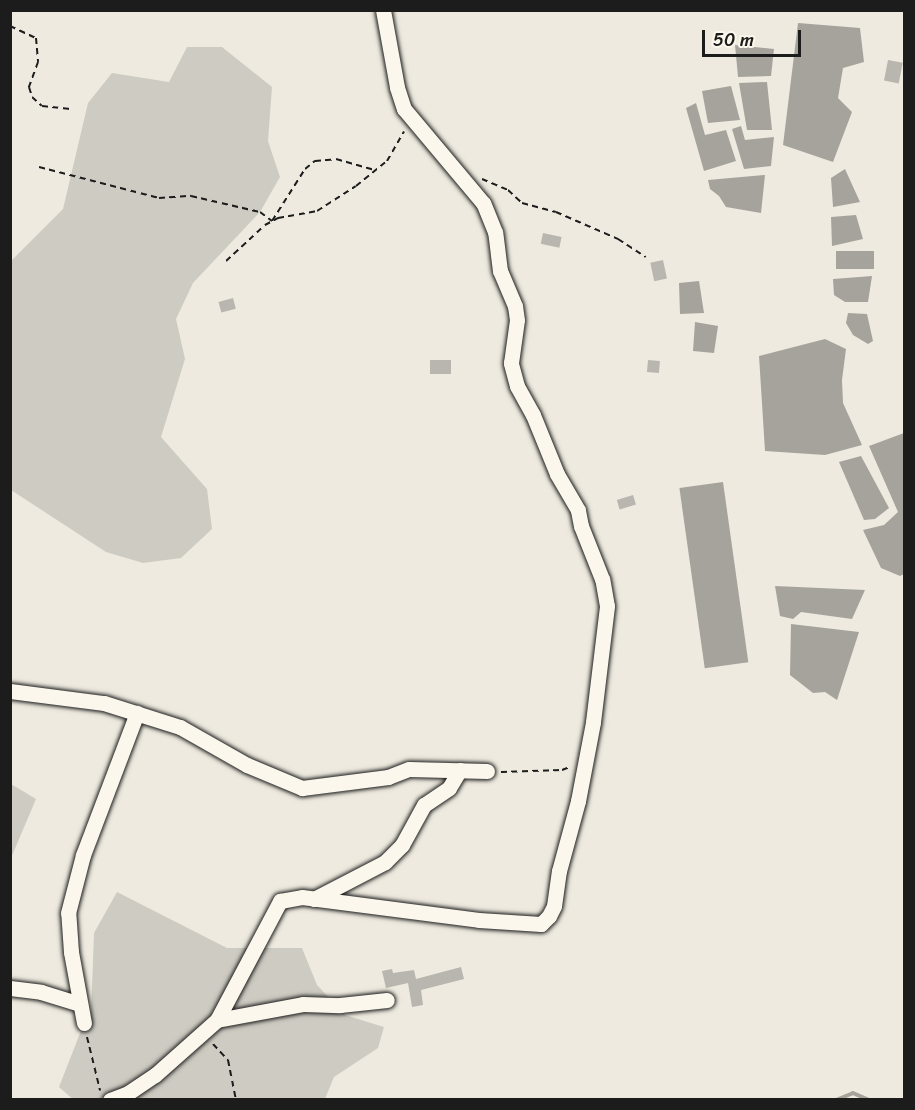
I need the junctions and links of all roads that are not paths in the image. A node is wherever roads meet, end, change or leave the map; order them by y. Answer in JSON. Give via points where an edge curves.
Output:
{"nodes":[{"id":1,"x":383,"y":10,"type":"edge"},
{"id":2,"x":10,"y":691,"type":"edge"},
{"id":3,"x":137,"y":713,"type":"junction"},
{"id":4,"x":460,"y":770,"type":"junction"},
{"id":5,"x":487,"y":771,"type":"road end"},
{"id":6,"x":314,"y":898,"type":"junction"},
{"id":7,"x":10,"y":988,"type":"edge"},
{"id":8,"x":387,"y":1000,"type":"dead end"},
{"id":9,"x":80,"y":1004,"type":"junction"},
{"id":10,"x":217,"y":1020,"type":"junction"},
{"id":11,"x":84,"y":1023,"type":"road end"},
{"id":12,"x":110,"y":1100,"type":"edge"}],
"edges":[{"from":1,"to":6,"type":"street","via":[[397,87],[410,118],[483,203],[495,232],[500,271],[517,321],[512,363],[517,386],[578,510],[602,579],[607,606],[578,801],[554,906],[541,924],[479,920]]},
{"from":2,"to":3,"type":"street","via":[[104,703]]},
{"from":3,"to":4,"type":"street","via":[[180,728],[247,765],[302,788],[388,777],[409,769]]},
{"from":3,"to":9,"type":"street","via":[[83,855],[69,913]]},
{"from":4,"to":5,"type":"street"},
{"from":4,"to":6,"type":"street","via":[[448,788],[424,805],[402,845],[385,862]]},
{"from":6,"to":10,"type":"street","via":[[280,901]]},
{"from":7,"to":9,"type":"street","via":[[41,992]]},
{"from":8,"to":10,"type":"street","via":[[303,1004]]},
{"from":9,"to":11,"type":"street"},
{"from":10,"to":12,"type":"street","via":[[155,1075]]}]}
